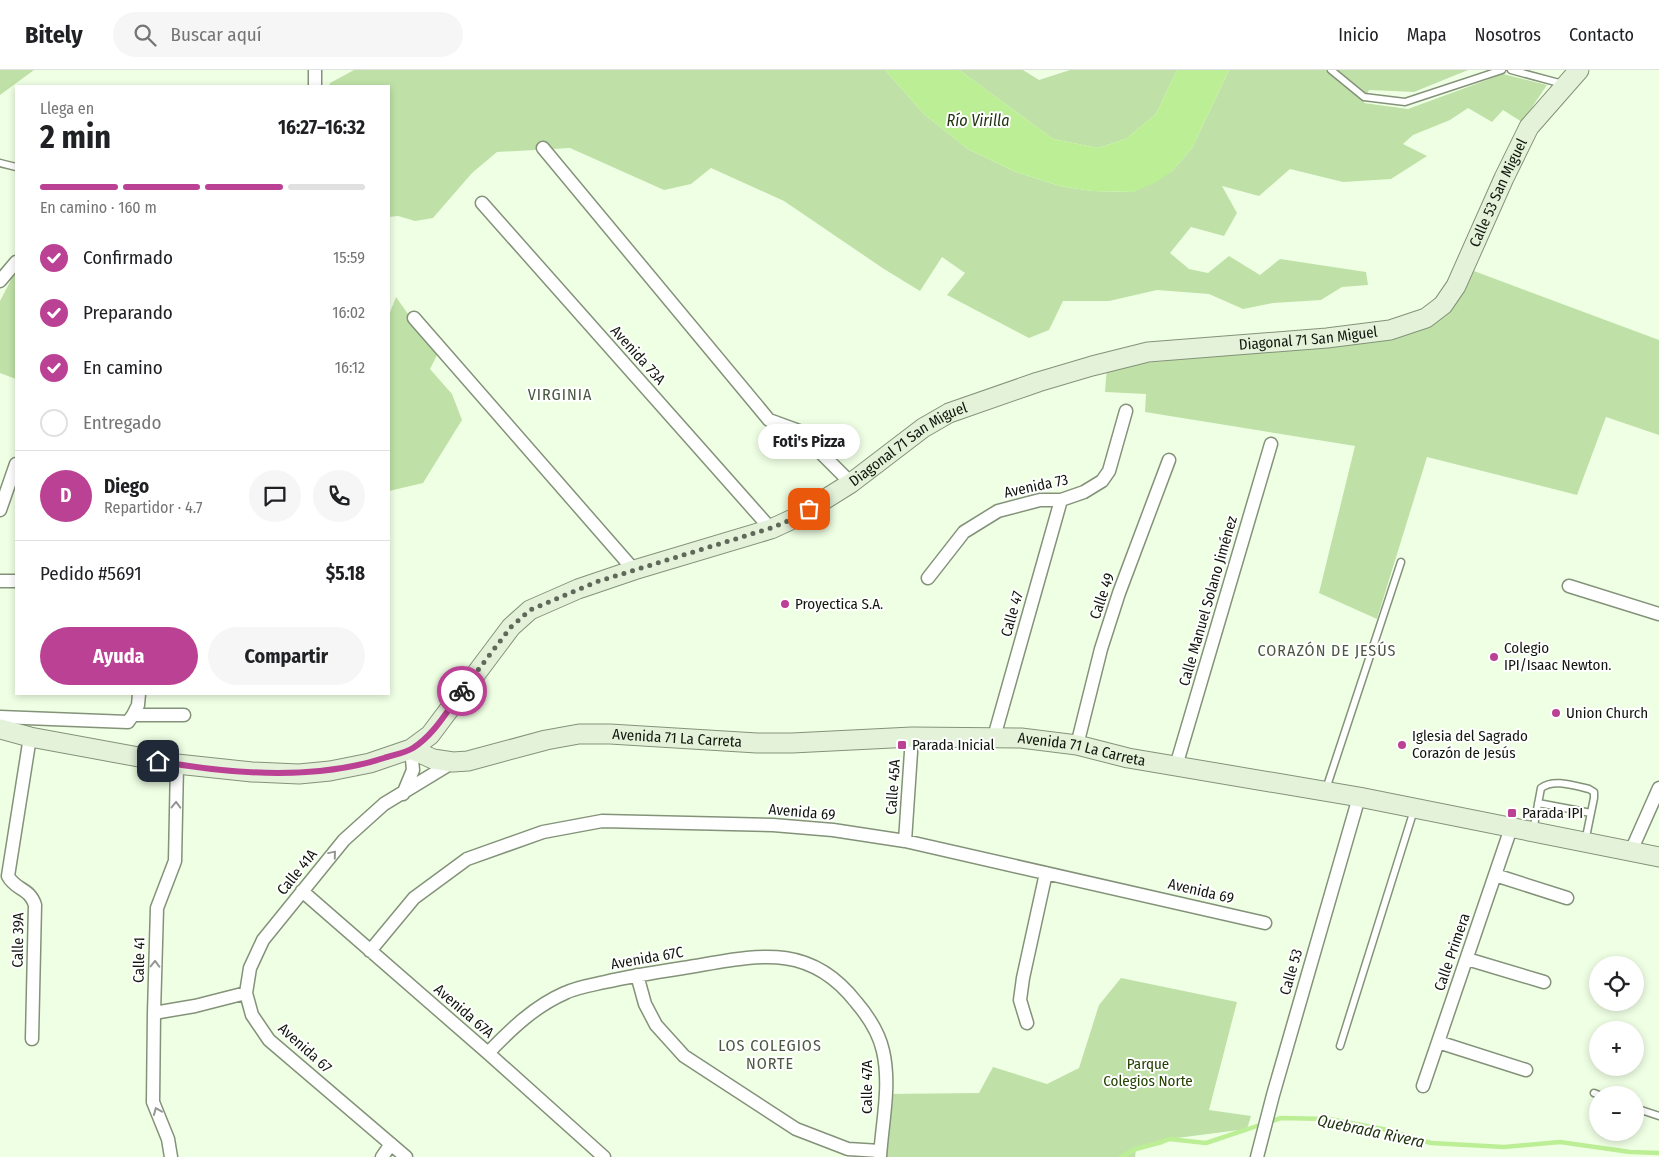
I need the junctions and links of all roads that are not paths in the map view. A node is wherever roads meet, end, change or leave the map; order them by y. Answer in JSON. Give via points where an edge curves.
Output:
{"nodes":[{"id":1,"x":315,"y":70,"type":"edge"},
{"id":2,"x":1331,"y":70,"type":"edge"},
{"id":3,"x":1502,"y":70,"type":"edge"},
{"id":4,"x":1511,"y":70,"type":"edge"},
{"id":5,"x":1579,"y":70,"type":"edge"},
{"id":6,"x":314,"y":85,"type":"edge"},
{"id":7,"x":1565,"y":85,"type":"junction"},
{"id":8,"x":543,"y":148,"type":"dead end"},
{"id":9,"x":0,"y":163,"type":"edge"},
{"id":10,"x":15,"y":167,"type":"edge"},
{"id":11,"x":482,"y":203,"type":"dead end"},
{"id":12,"x":15,"y":263,"type":"edge"},
{"id":13,"x":0,"y":281,"type":"edge"},
{"id":14,"x":414,"y":318,"type":"dead end"},
{"id":15,"x":1426,"y":318,"type":"joint"},
{"id":16,"x":1126,"y":411,"type":"dead end"},
{"id":17,"x":1271,"y":444,"type":"dead end"},
{"id":18,"x":1168,"y":460,"type":"dead end"},
{"id":19,"x":15,"y":467,"type":"edge"},
{"id":20,"x":851,"y":483,"type":"junction"},
{"id":21,"x":1061,"y":500,"type":"junction"},
{"id":22,"x":0,"y":510,"type":"edge"},
{"id":23,"x":771,"y":528,"type":"junction"},
{"id":24,"x":1400,"y":562,"type":"dead end"},
{"id":25,"x":634,"y":570,"type":"junction"},
{"id":26,"x":928,"y":578,"type":"dead end"},
{"id":27,"x":0,"y":581,"type":"edge"},
{"id":28,"x":15,"y":581,"type":"edge"},
{"id":29,"x":1569,"y":586,"type":"dead end"},
{"id":30,"x":1659,"y":614,"type":"edge"},
{"id":31,"x":139,"y":695,"type":"edge"},
{"id":32,"x":133,"y":715,"type":"junction"},
{"id":33,"x":184,"y":715,"type":"dead end"},
{"id":34,"x":0,"y":717,"type":"edge"},
{"id":35,"x":0,"y":729,"type":"edge"},
{"id":36,"x":30,"y":736,"type":"junction"},
{"id":37,"x":912,"y":736,"type":"junction"},
{"id":38,"x":994,"y":737,"type":"junction"},
{"id":39,"x":1077,"y":746,"type":"junction"},
{"id":40,"x":412,"y":749,"type":"junction"},
{"id":41,"x":453,"y":762,"type":"junction"},
{"id":42,"x":177,"y":764,"type":"junction"},
{"id":43,"x":1176,"y":766,"type":"junction"},
{"id":44,"x":1659,"y":788,"type":"edge"},
{"id":45,"x":1326,"y":792,"type":"junction"},
{"id":46,"x":403,"y":794,"type":"junction"},
{"id":47,"x":1359,"y":797,"type":"junction"},
{"id":48,"x":1538,"y":803,"type":"junction"},
{"id":49,"x":1414,"y":809,"type":"junction"},
{"id":50,"x":1591,"y":813,"type":"junction"},
{"id":51,"x":1511,"y":828,"type":"junction"},
{"id":52,"x":1532,"y":832,"type":"junction"},
{"id":53,"x":905,"y":841,"type":"junction"},
{"id":54,"x":1585,"y":842,"type":"junction"},
{"id":55,"x":1630,"y":851,"type":"junction"},
{"id":56,"x":1659,"y":857,"type":"edge"},
{"id":57,"x":1046,"y":873,"type":"junction"},
{"id":58,"x":1495,"y":875,"type":"junction"},
{"id":59,"x":302,"y":891,"type":"junction"},
{"id":60,"x":1567,"y":898,"type":"dead end"},
{"id":61,"x":1266,"y":922,"type":"dead end"},
{"id":62,"x":370,"y":951,"type":"junction"},
{"id":63,"x":1467,"y":958,"type":"junction"},
{"id":64,"x":637,"y":975,"type":"junction"},
{"id":65,"x":829,"y":975,"type":"joint"},
{"id":66,"x":1544,"y":982,"type":"dead end"},
{"id":67,"x":246,"y":993,"type":"junction"},
{"id":68,"x":154,"y":1013,"type":"junction"},
{"id":69,"x":1027,"y":1023,"type":"dead end"},
{"id":70,"x":32,"y":1039,"type":"dead end"},
{"id":71,"x":1438,"y":1042,"type":"junction"},
{"id":72,"x":1340,"y":1046,"type":"dead end"},
{"id":73,"x":488,"y":1052,"type":"junction"},
{"id":74,"x":1526,"y":1070,"type":"dead end"},
{"id":75,"x":1423,"y":1086,"type":"dead end"},
{"id":76,"x":1644,"y":1111,"type":"edge"},
{"id":77,"x":1659,"y":1116,"type":"edge"},
{"id":78,"x":391,"y":1144,"type":"junction"},
{"id":79,"x":880,"y":1154,"type":"edge"},
{"id":80,"x":1257,"y":1155,"type":"edge"},
{"id":81,"x":603,"y":1156,"type":"edge"},
{"id":82,"x":171,"y":1157,"type":"edge"},
{"id":83,"x":382,"y":1157,"type":"edge"},
{"id":84,"x":406,"y":1157,"type":"edge"}],
"edges":[{"from":1,"to":6,"type":"street"},
{"from":2,"to":3,"type":"lane","via":[[1364,97],[1405,102]]},
{"from":4,"to":7,"type":"lane"},
{"from":5,"to":7,"type":"main road","name":"Calle 53 San Miguel"},
{"from":7,"to":15,"type":"main road","name":"Calle 53 San Miguel","via":[[1529,127],[1456,286],[1443,305]]},
{"from":8,"to":20,"type":"street","via":[[769,420],[799,431]]},
{"from":9,"to":10,"type":"lane"},
{"from":11,"to":23,"type":"street","name":"Avenida 73A"},
{"from":12,"to":13,"type":"street"},
{"from":14,"to":25,"type":"street"},
{"from":15,"to":20,"type":"main road","name":"Diagonal 71 San Miguel","via":[[1390,330],[1148,352],[1092,366],[949,413],[923,428]]},
{"from":16,"to":21,"type":"street","name":"Avenida 73","via":[[1109,471],[1102,481]]},
{"from":17,"to":43,"type":"street","name":"Calle Manuel Solano Jiménez"},
{"from":18,"to":39,"type":"street","name":"Calle 49","via":[[1101,649]]},
{"from":19,"to":22,"type":"street"},
{"from":20,"to":23,"type":"main road","name":"Diagonal 71 San Miguel","via":[[795,518]]},
{"from":21,"to":26,"type":"street","name":"Avenida 73","via":[[1040,500],[998,511],[964,532]]},
{"from":21,"to":38,"type":"street","name":"Calle 47"},
{"from":23,"to":25,"type":"main road","name":"Diagonal 71 San Miguel"},
{"from":24,"to":45,"type":"lane"},
{"from":25,"to":40,"type":"main road","name":"Diagonal 71 San Miguel","via":[[530,610],[511,627],[430,735]]},
{"from":27,"to":28,"type":"street"},
{"from":29,"to":30,"type":"street"},
{"from":31,"to":32,"type":"street"},
{"from":32,"to":33,"type":"street"},
{"from":32,"to":34,"type":"street","via":[[128,722]]},
{"from":35,"to":36,"type":"main road"},
{"from":36,"to":42,"type":"main road"},
{"from":36,"to":70,"type":"street","name":"Calle 39A","via":[[8,876],[11,883],[28,892],[35,905]]},
{"from":37,"to":38,"type":"main road","name":"Avenida 71 La Carreta"},
{"from":37,"to":41,"type":"main road","name":"Avenida 71 La Carreta","via":[[757,743],[578,734]]},
{"from":37,"to":53,"type":"street","name":"Calle 45A"},
{"from":38,"to":39,"type":"main road","name":"Avenida 71 La Carreta"},
{"from":39,"to":43,"type":"main road","name":"Avenida 71 La Carreta"},
{"from":40,"to":41,"type":"main road","name":"Avenida 71 La Carreta","via":[[432,759]]},
{"from":40,"to":42,"type":"main road","via":[[370,763],[299,774]]},
{"from":40,"to":46,"type":"street","via":[[413,770]]},
{"from":41,"to":46,"type":"street","name":"Calle 41A"},
{"from":68,"to":42,"type":"street","name":"Calle 41","one_way":true,"via":[[157,908],[175,861]]},
{"from":43,"to":45,"type":"main road","name":"Avenida 71 La Carreta"},
{"from":44,"to":55,"type":"street"},
{"from":45,"to":47,"type":"main road","name":"Avenida 71 La Carreta"},
{"from":59,"to":46,"type":"street","name":"Calle 41A","one_way":true,"via":[[344,840],[384,804]]},
{"from":47,"to":49,"type":"main road","name":"Avenida 71 La Carreta"},
{"from":47,"to":80,"type":"street","name":"Calle 53"},
{"from":48,"to":50,"type":"lane"},
{"from":48,"to":50,"type":"lane","via":[[1541,788],[1547,783],[1589,789],[1594,792]]},
{"from":48,"to":52,"type":"lane"},
{"from":49,"to":51,"type":"main road","name":"Avenida 71 La Carreta"},
{"from":49,"to":72,"type":"lane"},
{"from":50,"to":54,"type":"lane"},
{"from":51,"to":52,"type":"main road","name":"Avenida 71 La Carreta"},
{"from":51,"to":58,"type":"street","name":"Calle Primera"},
{"from":52,"to":54,"type":"main road","name":"Avenida 71 La Carreta"},
{"from":53,"to":57,"type":"street","name":"Avenida 69"},
{"from":53,"to":62,"type":"street","name":"Avenida 69","via":[[832,830],[763,825],[602,822],[543,832],[467,859],[414,898]]},
{"from":54,"to":55,"type":"main road","name":"Avenida 71 La Carreta"},
{"from":55,"to":56,"type":"main road","name":"Avenida 71 La Carreta"},
{"from":57,"to":61,"type":"street","name":"Avenida 69"},
{"from":57,"to":69,"type":"street","via":[[1020,1000]]},
{"from":58,"to":60,"type":"street"},
{"from":58,"to":63,"type":"street","name":"Calle Primera"},
{"from":59,"to":62,"type":"street","name":"Avenida 67A"},
{"from":59,"to":67,"type":"street","name":"Calle 41A","via":[[263,940],[250,968]]},
{"from":62,"to":73,"type":"street","name":"Avenida 67A"},
{"from":63,"to":66,"type":"street"},
{"from":63,"to":71,"type":"street","name":"Calle Primera"},
{"from":64,"to":65,"type":"street","name":"Avenida 67C","via":[[759,957],[786,957],[812,965]]},
{"from":64,"to":73,"type":"street","name":"Avenida 67C","via":[[566,992],[542,1005]]},
{"from":64,"to":79,"type":"street","via":[[645,1004],[656,1025],[684,1056],[796,1129],[848,1149]]},
{"from":65,"to":79,"type":"street","name":"Calle 47A","via":[[866,1014],[883,1052],[886,1078]]},
{"from":67,"to":68,"type":"street"},
{"from":67,"to":78,"type":"street","name":"Avenida 67","via":[[252,1015],[268,1040]]},
{"from":82,"to":68,"type":"street","name":"Calle 41","one_way":true,"via":[[168,1139],[153,1102]]},
{"from":71,"to":74,"type":"street"},
{"from":71,"to":75,"type":"street","name":"Calle Primera"},
{"from":73,"to":81,"type":"street","name":"Avenida 67A"},
{"from":76,"to":77,"type":"lane"},
{"from":78,"to":83,"type":"street"},
{"from":78,"to":84,"type":"street","name":"Avenida 67"}]}
